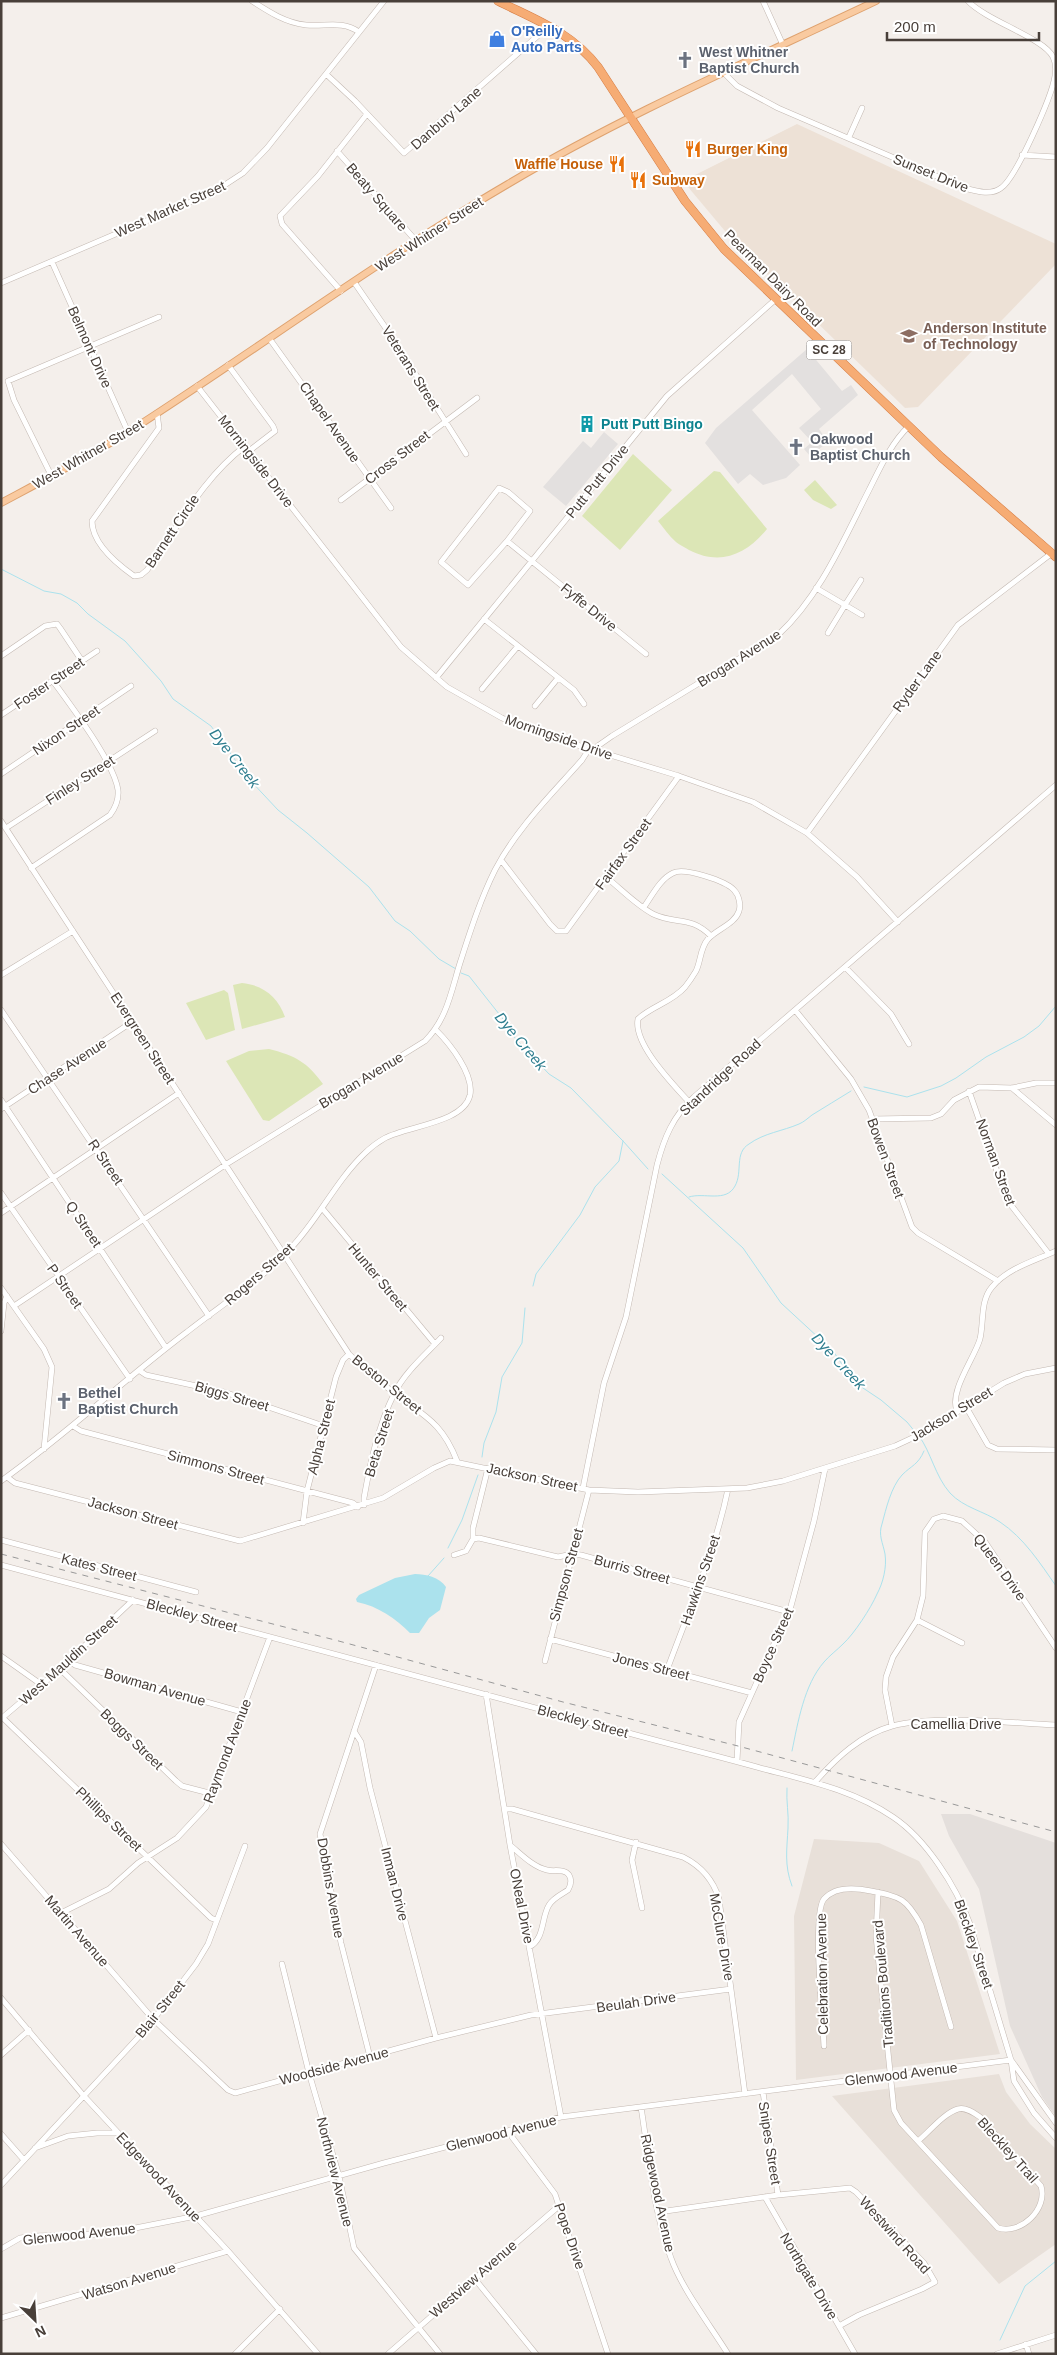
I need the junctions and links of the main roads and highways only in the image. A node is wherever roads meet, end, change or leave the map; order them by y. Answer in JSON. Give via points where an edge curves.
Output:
{"nodes":[{"id":1,"x":876,"y":1,"type":"edge"},
{"id":2,"x":503,"y":2,"type":"edge"},
{"id":3,"x":630,"y":117,"type":"junction"},
{"id":4,"x":2,"y":502,"type":"edge"},
{"id":5,"x":1054,"y":555,"type":"edge"}],
"edges":[{"from":1,"to":3,"type":"main road","name":"West Whitner Street"},
{"from":2,"to":3,"type":"highway","number":"SC 28","via":[[574,40],[588,54]]},
{"from":3,"to":4,"type":"main road","name":"West Whitner Street","via":[[506,185],[128,432]]},
{"from":3,"to":5,"type":"highway","name":"Pearman Dairy Road","number":"SC 28","via":[[703,225],[724,249],[941,457]]}]}
